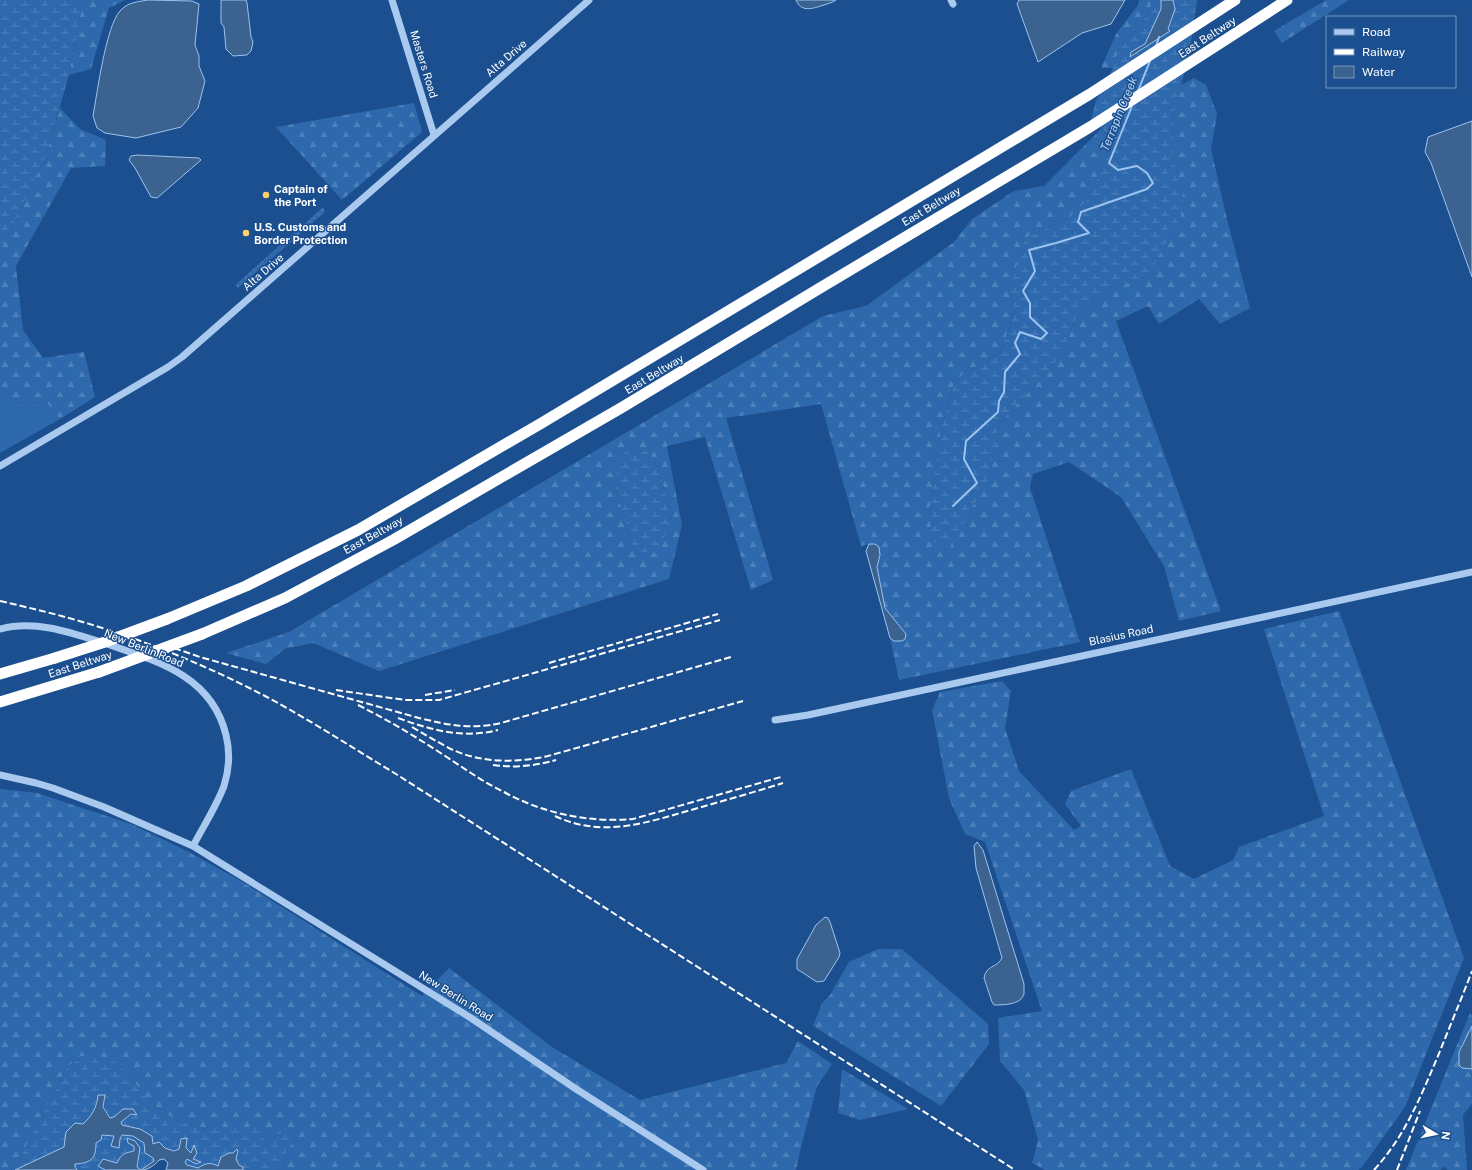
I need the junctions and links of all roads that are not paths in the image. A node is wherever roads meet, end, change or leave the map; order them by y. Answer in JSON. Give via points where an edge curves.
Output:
{"nodes":[{"id":1,"x":392,"y":0,"type":"edge"},
{"id":2,"x":589,"y":0,"type":"edge"},
{"id":3,"x":1235,"y":0,"type":"edge"},
{"id":4,"x":1287,"y":0,"type":"edge"},
{"id":5,"x":434,"y":135,"type":"junction"},
{"id":6,"x":0,"y":466,"type":"edge"},
{"id":7,"x":1472,"y":572,"type":"edge"},
{"id":8,"x":0,"y":629,"type":"edge"},
{"id":9,"x":0,"y":674,"type":"edge"},
{"id":10,"x":0,"y":702,"type":"edge"},
{"id":11,"x":775,"y":720,"type":"dead end"},
{"id":12,"x":0,"y":775,"type":"edge"},
{"id":13,"x":193,"y":846,"type":"junction"},
{"id":14,"x":703,"y":1170,"type":"edge"}],
"edges":[{"from":1,"to":5,"type":"street","name":"Masters Road"},
{"from":2,"to":5,"type":"street","name":"Alta Drive"},
{"from":3,"to":9,"type":"highway","name":"East Beltway","bridge":true,"via":[[1090,94],[547,420],[358,530],[246,586],[167,618],[105,642]]},
{"from":4,"to":10,"type":"highway","name":"East Beltway","bridge":true,"via":[[1090,127],[621,408],[393,540],[285,598],[202,634],[99,672]]},
{"from":5,"to":6,"type":"street","name":"Alta Drive","via":[[182,357]]},
{"from":7,"to":11,"type":"street","name":"Blasius Road"},
{"from":8,"to":13,"type":"street","name":"New Berlin Road","via":[[25,625],[46,627],[86,637],[166,666],[194,682],[205,694],[223,725],[228,743],[228,759],[223,787]]},
{"from":12,"to":13,"type":"street","name":"New Berlin Road","via":[[53,788]]},
{"from":13,"to":14,"type":"street","name":"New Berlin Road","via":[[471,1018]]}]}
